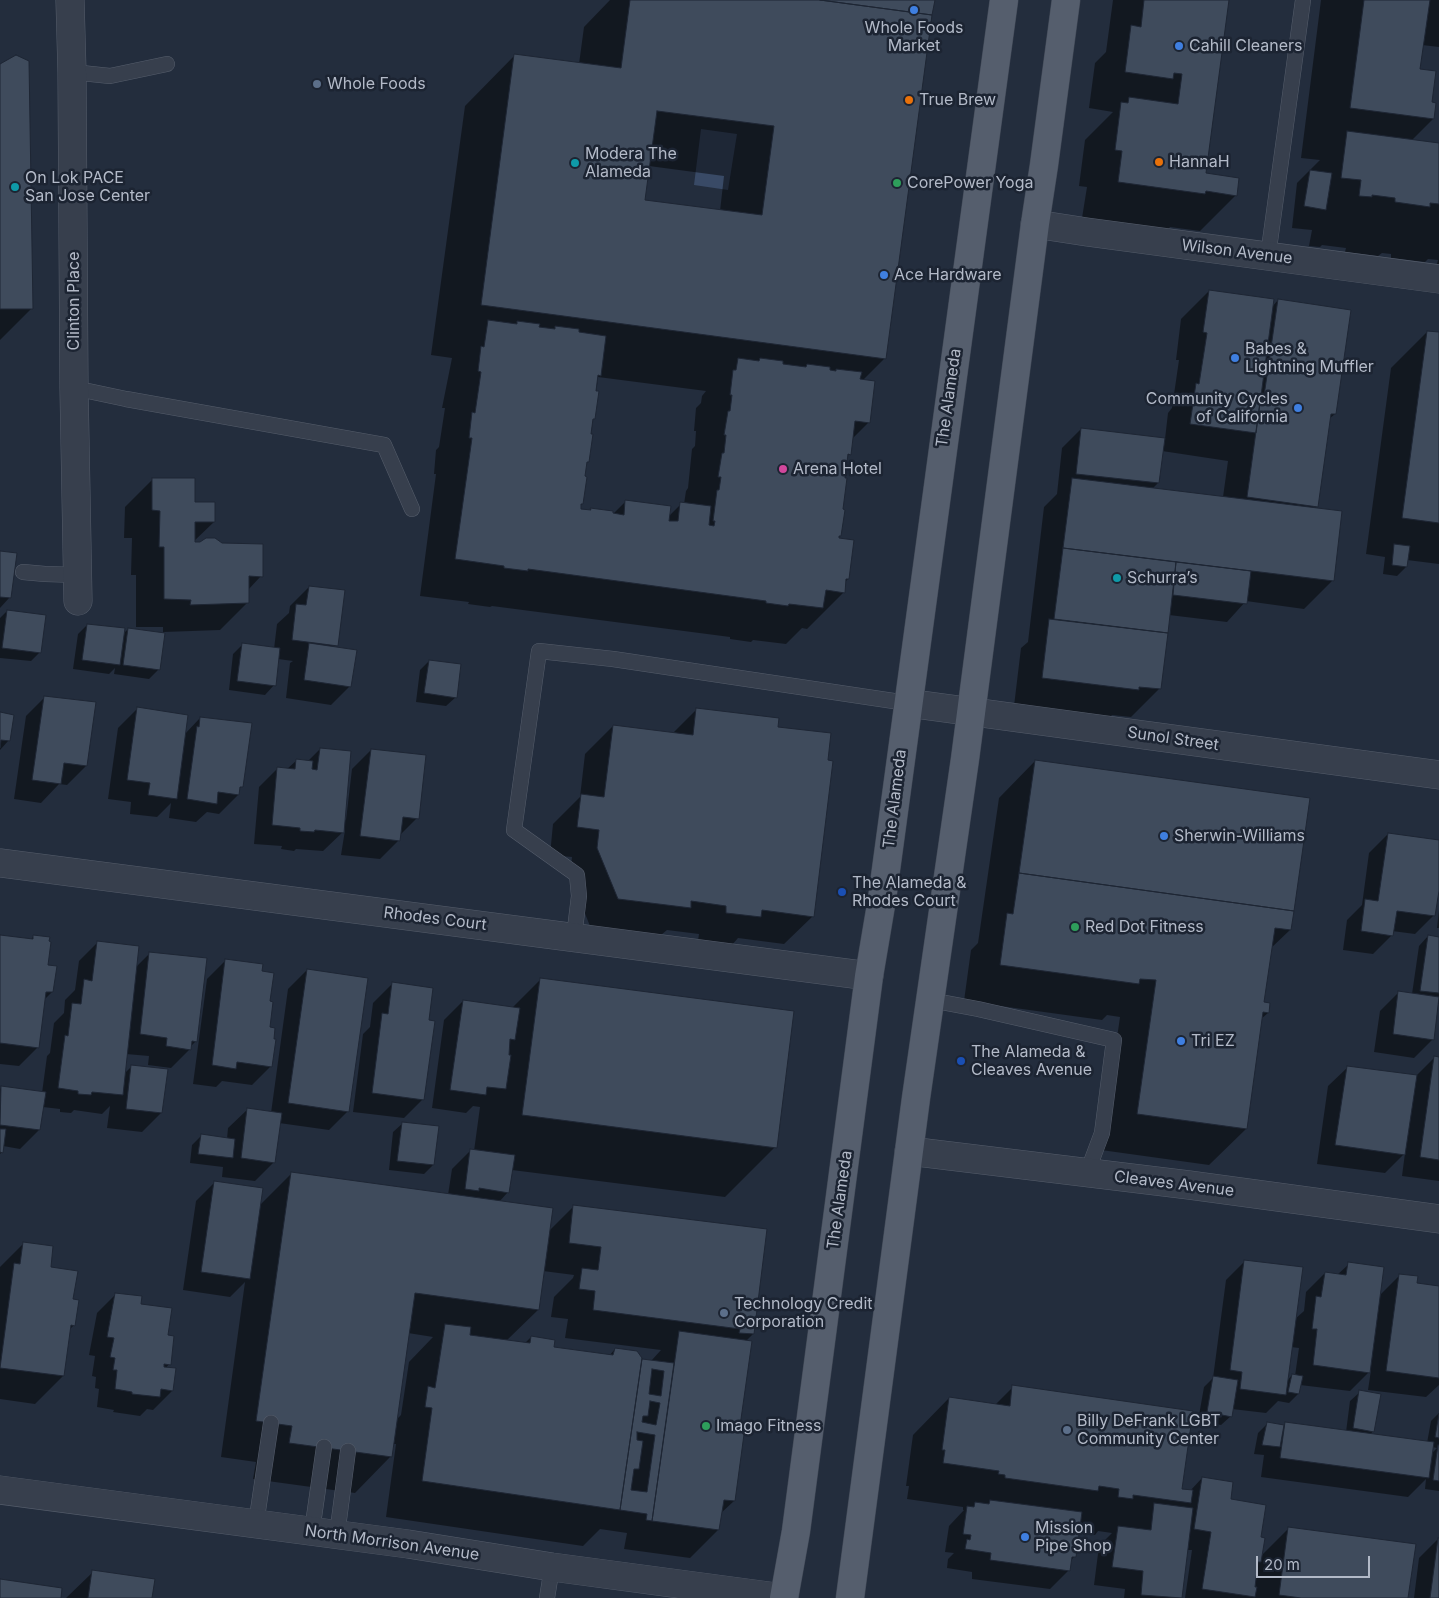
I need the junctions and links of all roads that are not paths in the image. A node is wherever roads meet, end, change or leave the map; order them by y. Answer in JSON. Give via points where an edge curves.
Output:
{"nodes":[{"id":1,"x":70,"y":0,"type":"edge"},
{"id":2,"x":1004,"y":0,"type":"edge"},
{"id":3,"x":1066,"y":0,"type":"edge"},
{"id":4,"x":1303,"y":0,"type":"edge"},
{"id":5,"x":167,"y":64,"type":"dead end"},
{"id":6,"x":72,"y":72,"type":"junction"},
{"id":7,"x":1035,"y":224,"type":"junction"},
{"id":8,"x":1268,"y":256,"type":"junction"},
{"id":9,"x":1439,"y":279,"type":"edge"},
{"id":10,"x":74,"y":388,"type":"junction"},
{"id":11,"x":412,"y":509,"type":"dead end"},
{"id":12,"x":23,"y":572,"type":"dead end"},
{"id":13,"x":78,"y":575,"type":"junction"},
{"id":14,"x":78,"y":601,"type":"dead end"},
{"id":15,"x":908,"y":703,"type":"junction"},
{"id":16,"x":971,"y":711,"type":"junction"},
{"id":17,"x":1439,"y":775,"type":"edge"},
{"id":18,"x":0,"y":863,"type":"edge"},
{"id":19,"x":574,"y":937,"type":"junction"},
{"id":20,"x":869,"y":976,"type":"junction"},
{"id":21,"x":930,"y":1000,"type":"junction"},
{"id":22,"x":908,"y":1151,"type":"junction"},
{"id":23,"x":1087,"y":1173,"type":"junction"},
{"id":24,"x":1439,"y":1219,"type":"edge"},
{"id":25,"x":271,"y":1423,"type":"dead end"},
{"id":26,"x":324,"y":1447,"type":"dead end"},
{"id":27,"x":348,"y":1451,"type":"dead end"},
{"id":28,"x":0,"y":1490,"type":"edge"},
{"id":29,"x":256,"y":1524,"type":"junction"},
{"id":30,"x":324,"y":1533,"type":"junction"},
{"id":31,"x":552,"y":1567,"type":"junction"},
{"id":32,"x":547,"y":1598,"type":"edge"},
{"id":33,"x":784,"y":1598,"type":"edge"},
{"id":34,"x":850,"y":1598,"type":"edge"}],
"edges":[{"from":1,"to":6,"type":"street","name":"Clinton Place"},
{"from":2,"to":15,"type":"main road","name":"The Alameda"},
{"from":3,"to":7,"type":"main road"},
{"from":4,"to":8,"type":"lane"},
{"from":5,"to":6,"type":"lane","via":[[110,76]]},
{"from":6,"to":10,"type":"street","name":"Clinton Place"},
{"from":7,"to":8,"type":"street","name":"Wilson Avenue"},
{"from":7,"to":16,"type":"main road"},
{"from":8,"to":9,"type":"street","name":"Wilson Avenue"},
{"from":10,"to":11,"type":"lane","via":[[384,445]]},
{"from":10,"to":13,"type":"street","name":"Clinton Place"},
{"from":12,"to":13,"type":"lane"},
{"from":13,"to":14,"type":"street","name":"Clinton Place"},
{"from":15,"to":16,"type":"street","name":"Sunol Street"},
{"from":15,"to":19,"type":"lane","via":[[539,651],[514,830],[577,875],[579,896]]},
{"from":15,"to":20,"type":"main road","name":"The Alameda"},
{"from":16,"to":17,"type":"street","name":"Sunol Street"},
{"from":16,"to":21,"type":"main road"},
{"from":18,"to":19,"type":"street","name":"Rhodes Court"},
{"from":19,"to":20,"type":"street","name":"Rhodes Court"},
{"from":20,"to":33,"type":"main road","name":"The Alameda","via":[[796,1531]]},
{"from":21,"to":22,"type":"main road"},
{"from":21,"to":23,"type":"lane","via":[[1114,1040],[1102,1133]]},
{"from":22,"to":23,"type":"street","name":"Cleaves Avenue"},
{"from":22,"to":34,"type":"main road"},
{"from":23,"to":24,"type":"street","name":"Cleaves Avenue"},
{"from":25,"to":29,"type":"lane"},
{"from":26,"to":30,"type":"lane"},
{"from":27,"to":30,"type":"lane"},
{"from":28,"to":29,"type":"street","name":"North Morrison Avenue"},
{"from":29,"to":30,"type":"street","name":"North Morrison Avenue"},
{"from":30,"to":31,"type":"street","name":"North Morrison Avenue"},
{"from":31,"to":32,"type":"lane"},
{"from":31,"to":33,"type":"street","name":"North Morrison Avenue"}]}
